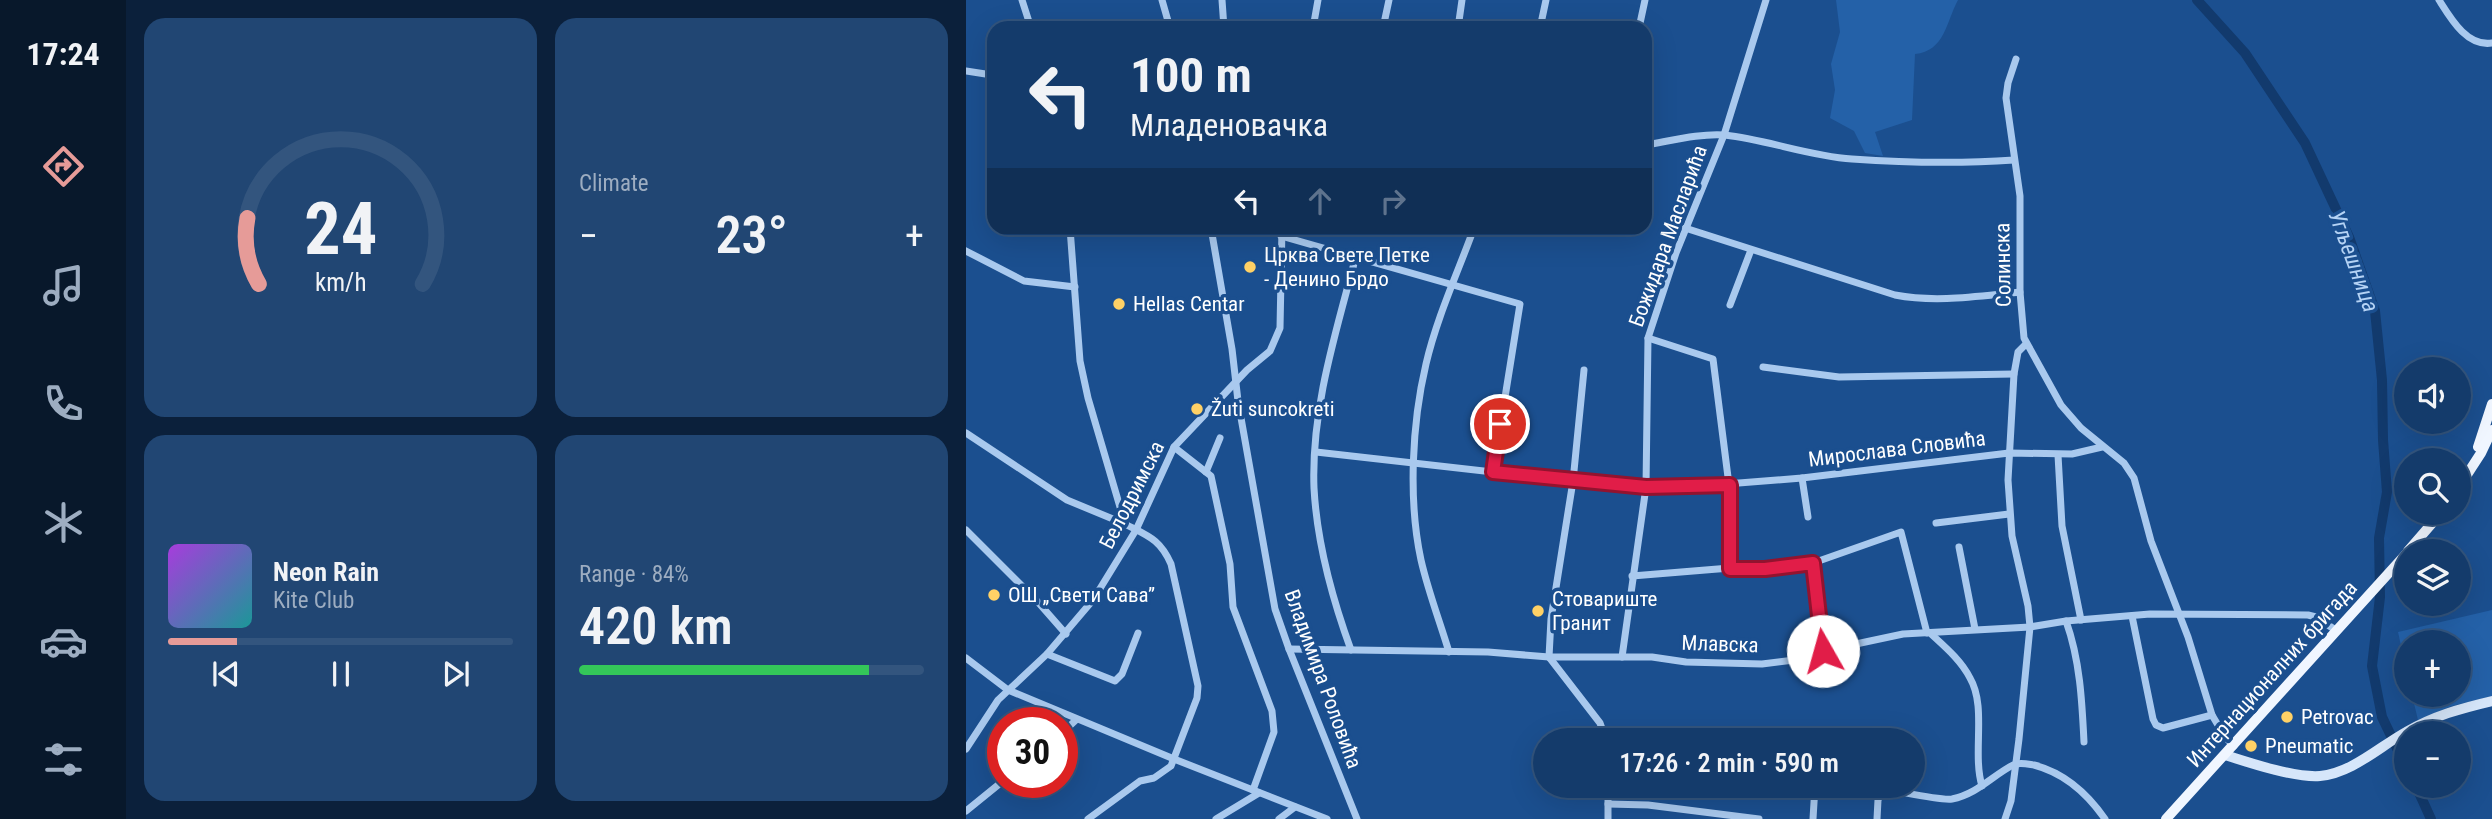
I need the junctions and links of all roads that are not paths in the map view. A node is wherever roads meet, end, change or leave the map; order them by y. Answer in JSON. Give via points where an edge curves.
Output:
{"nodes":[{"id":1,"x":1022,"y":0,"type":"edge"},
{"id":2,"x":1162,"y":0,"type":"edge"},
{"id":3,"x":1222,"y":0,"type":"edge"},
{"id":4,"x":1318,"y":0,"type":"edge"},
{"id":5,"x":1389,"y":0,"type":"edge"},
{"id":6,"x":1462,"y":0,"type":"edge"},
{"id":7,"x":1546,"y":0,"type":"edge"},
{"id":8,"x":1645,"y":0,"type":"edge"},
{"id":9,"x":1766,"y":0,"type":"edge"},
{"id":10,"x":2439,"y":0,"type":"edge"},
{"id":11,"x":1029,"y":21,"type":"edge"},
{"id":12,"x":1168,"y":21,"type":"edge"},
{"id":13,"x":1224,"y":21,"type":"edge"},
{"id":14,"x":1314,"y":21,"type":"edge"},
{"id":15,"x":1384,"y":21,"type":"edge"},
{"id":16,"x":1459,"y":21,"type":"edge"},
{"id":17,"x":1542,"y":21,"type":"edge"},
{"id":18,"x":1640,"y":21,"type":"edge"},
{"id":19,"x":2492,"y":43,"type":"edge"},
{"id":20,"x":2017,"y":59,"type":"dead end"},
{"id":21,"x":966,"y":71,"type":"edge"},
{"id":22,"x":987,"y":74,"type":"edge"},
{"id":23,"x":1724,"y":135,"type":"junction"},
{"id":24,"x":1652,"y":144,"type":"edge"},
{"id":25,"x":2014,"y":160,"type":"junction"},
{"id":26,"x":1685,"y":228,"type":"junction"},
{"id":27,"x":1071,"y":235,"type":"edge"},
{"id":28,"x":1212,"y":235,"type":"edge"},
{"id":29,"x":1282,"y":235,"type":"edge"},
{"id":30,"x":1291,"y":235,"type":"edge"},
{"id":31,"x":1471,"y":235,"type":"edge"},
{"id":32,"x":1751,"y":250,"type":"junction"},
{"id":33,"x":966,"y":251,"type":"edge"},
{"id":34,"x":1356,"y":256,"type":"junction"},
{"id":35,"x":1453,"y":285,"type":"junction"},
{"id":36,"x":1075,"y":287,"type":"junction"},
{"id":37,"x":2020,"y":292,"type":"junction"},
{"id":38,"x":1730,"y":306,"type":"dead end"},
{"id":39,"x":1648,"y":338,"type":"junction"},
{"id":40,"x":2026,"y":344,"type":"junction"},
{"id":41,"x":1763,"y":367,"type":"dead end"},
{"id":42,"x":1584,"y":370,"type":"dead end"},
{"id":43,"x":2014,"y":374,"type":"junction"},
{"id":44,"x":1236,"y":382,"type":"junction"},
{"id":45,"x":2492,"y":404,"type":"edge"},
{"id":46,"x":2492,"y":430,"type":"edge"},
{"id":47,"x":966,"y":433,"type":"edge"},
{"id":48,"x":1220,"y":438,"type":"dead end"},
{"id":49,"x":1174,"y":447,"type":"junction"},
{"id":50,"x":2102,"y":447,"type":"junction"},
{"id":51,"x":1316,"y":452,"type":"junction"},
{"id":52,"x":2009,"y":453,"type":"junction"},
{"id":53,"x":2058,"y":455,"type":"junction"},
{"id":54,"x":1413,"y":461,"type":"junction"},
{"id":55,"x":2471,"y":466,"type":"joint"},
{"id":56,"x":1206,"y":472,"type":"junction"},
{"id":57,"x":1493,"y":472,"type":"junction"},
{"id":58,"x":1802,"y":478,"type":"junction"},
{"id":59,"x":1573,"y":481,"type":"junction"},
{"id":60,"x":1730,"y":485,"type":"junction"},
{"id":61,"x":1646,"y":487,"type":"junction"},
{"id":62,"x":2009,"y":514,"type":"junction"},
{"id":63,"x":1808,"y":517,"type":"dead end"},
{"id":64,"x":1936,"y":523,"type":"dead end"},
{"id":65,"x":1125,"y":524,"type":"junction"},
{"id":66,"x":2431,"y":525,"type":"edge"},
{"id":67,"x":966,"y":530,"type":"edge"},
{"id":68,"x":1136,"y":530,"type":"junction"},
{"id":69,"x":2418,"y":539,"type":"edge"},
{"id":70,"x":1959,"y":547,"type":"dead end"},
{"id":71,"x":1813,"y":563,"type":"junction"},
{"id":72,"x":2394,"y":567,"type":"edge"},
{"id":73,"x":1730,"y":569,"type":"junction"},
{"id":74,"x":1632,"y":576,"type":"junction"},
{"id":75,"x":2132,"y":615,"type":"junction"},
{"id":76,"x":2178,"y":615,"type":"junction"},
{"id":77,"x":2081,"y":620,"type":"junction"},
{"id":78,"x":2066,"y":621,"type":"junction"},
{"id":79,"x":2030,"y":627,"type":"junction"},
{"id":80,"x":1975,"y":629,"type":"junction"},
{"id":81,"x":2337,"y":631,"type":"junction"},
{"id":82,"x":1138,"y":633,"type":"dead end"},
{"id":83,"x":1929,"y":633,"type":"junction"},
{"id":84,"x":1066,"y":634,"type":"junction"},
{"id":85,"x":1289,"y":649,"type":"junction"},
{"id":86,"x":1351,"y":650,"type":"junction"},
{"id":87,"x":1823,"y":651,"type":"junction"},
{"id":88,"x":1449,"y":652,"type":"junction"},
{"id":89,"x":1047,"y":654,"type":"junction"},
{"id":90,"x":1549,"y":657,"type":"junction"},
{"id":91,"x":1622,"y":657,"type":"junction"},
{"id":92,"x":966,"y":658,"type":"edge"},
{"id":93,"x":1008,"y":690,"type":"junction"},
{"id":94,"x":2492,"y":701,"type":"edge"},
{"id":95,"x":1047,"y":707,"type":"edge"},
{"id":96,"x":2213,"y":715,"type":"junction"},
{"id":97,"x":1078,"y":721,"type":"edge"},
{"id":98,"x":1602,"y":728,"type":"edge"},
{"id":99,"x":2084,"y":742,"type":"dead end"},
{"id":100,"x":2234,"y":746,"type":"junction"},
{"id":101,"x":966,"y":749,"type":"edge"},
{"id":102,"x":2225,"y":755,"type":"junction"},
{"id":103,"x":1174,"y":760,"type":"junction"},
{"id":104,"x":2016,"y":763,"type":"junction"},
{"id":105,"x":1982,"y":786,"type":"junction"},
{"id":106,"x":1256,"y":791,"type":"junction"},
{"id":107,"x":987,"y":794,"type":"edge"},
{"id":108,"x":1925,"y":795,"type":"edge"},
{"id":109,"x":1608,"y":798,"type":"edge"},
{"id":110,"x":1814,"y":798,"type":"edge"},
{"id":111,"x":1879,"y":798,"type":"edge"},
{"id":112,"x":1608,"y":804,"type":"junction"},
{"id":113,"x":1295,"y":807,"type":"junction"},
{"id":114,"x":966,"y":811,"type":"edge"},
{"id":115,"x":1747,"y":818,"type":"edge"},
{"id":116,"x":1088,"y":819,"type":"edge"},
{"id":117,"x":1216,"y":819,"type":"edge"},
{"id":118,"x":1279,"y":819,"type":"edge"},
{"id":119,"x":1327,"y":819,"type":"edge"},
{"id":120,"x":1357,"y":819,"type":"edge"},
{"id":121,"x":1608,"y":819,"type":"edge"},
{"id":122,"x":1759,"y":819,"type":"edge"},
{"id":123,"x":1813,"y":819,"type":"edge"},
{"id":124,"x":1877,"y":819,"type":"edge"},
{"id":125,"x":2006,"y":819,"type":"edge"},
{"id":126,"x":2105,"y":819,"type":"edge"},
{"id":127,"x":2166,"y":819,"type":"edge"}],
"edges":[{"from":1,"to":11,"type":"street"},
{"from":2,"to":12,"type":"street"},
{"from":3,"to":13,"type":"street"},
{"from":4,"to":14,"type":"street"},
{"from":5,"to":15,"type":"street"},
{"from":6,"to":16,"type":"street"},
{"from":7,"to":17,"type":"street"},
{"from":8,"to":18,"type":"street"},
{"from":9,"to":23,"type":"street","name":"Божидара Масларића"},
{"from":10,"to":19,"type":"street","via":[[2462,32],[2476,43]]},
{"from":20,"to":25,"type":"street","name":"Солинска","via":[[2006,98]]},
{"from":21,"to":22,"type":"street"},
{"from":23,"to":24,"type":"street"},
{"from":23,"to":25,"type":"street","via":[[1853,159],[1950,164]]},
{"from":23,"to":26,"type":"street","name":"Божидара Масларића"},
{"from":25,"to":37,"type":"street","name":"Солинска","via":[[2020,196]]},
{"from":26,"to":32,"type":"street"},
{"from":26,"to":39,"type":"street","name":"Божидара Масларића"},
{"from":27,"to":36,"type":"street"},
{"from":28,"to":44,"type":"street"},
{"from":29,"to":44,"type":"street","name":"Белодримска","via":[[1280,328],[1270,351]]},
{"from":30,"to":34,"type":"street"},
{"from":31,"to":35,"type":"street"},
{"from":32,"to":37,"type":"street","via":[[1909,298]]},
{"from":32,"to":38,"type":"street"},
{"from":33,"to":36,"type":"street","via":[[1024,281]]},
{"from":34,"to":35,"type":"street"},
{"from":34,"to":51,"type":"street","via":[[1326,375]]},
{"from":35,"to":54,"type":"street","via":[[1426,363]]},
{"from":35,"to":57,"type":"street","via":[[1520,304]]},
{"from":36,"to":65,"type":"street","via":[[1080,361]]},
{"from":37,"to":40,"type":"street","name":"Солинска"},
{"from":39,"to":60,"type":"street","via":[[1713,359]]},
{"from":39,"to":61,"type":"street","name":"Божидара Масларића"},
{"from":40,"to":43,"type":"street","via":[[2017,355]]},
{"from":40,"to":50,"type":"street","name":"Солинска","via":[[2062,405]]},
{"from":41,"to":43,"type":"street","via":[[1839,377]]},
{"from":42,"to":59,"type":"street"},
{"from":43,"to":52,"type":"street"},
{"from":44,"to":49,"type":"street","name":"Белодримска"},
{"from":44,"to":85,"type":"street","name":"Владимира Роловића","via":[[1275,609]]},
{"from":45,"to":55,"type":"main road"},
{"from":46,"to":55,"type":"main road"},
{"from":47,"to":65,"type":"street","via":[[1067,500]]},
{"from":48,"to":56,"type":"street"},
{"from":49,"to":56,"type":"street"},
{"from":49,"to":68,"type":"street","name":"Белодримска"},
{"from":50,"to":53,"type":"street"},
{"from":50,"to":76,"type":"street","name":"Солинска","via":[[2124,463],[2134,478]]},
{"from":51,"to":54,"type":"street","name":"Мирослава Словића"},
{"from":51,"to":86,"type":"street","via":[[1314,487],[1325,564]]},
{"from":52,"to":53,"type":"street","name":"Мирослава Словића"},
{"from":52,"to":58,"type":"street","name":"Мирослава Словића"},
{"from":52,"to":62,"type":"street"},
{"from":53,"to":77,"type":"street","via":[[2062,526]]},
{"from":54,"to":57,"type":"street","name":"Мирослава Словића"},
{"from":54,"to":88,"type":"street","via":[[1421,559]]},
{"from":56,"to":106,"type":"street","via":[[1211,476],[1223,529],[1233,607],[1272,711],[1274,732]]},
{"from":57,"to":59,"type":"street","name":"Мирослава Словића"},
{"from":58,"to":60,"type":"street","name":"Мирослава Словића"},
{"from":58,"to":63,"type":"street"},
{"from":59,"to":61,"type":"street","name":"Мирослава Словића"},
{"from":59,"to":90,"type":"street"},
{"from":60,"to":61,"type":"street","name":"Мирослава Словића"},
{"from":60,"to":73,"type":"street"},
{"from":61,"to":74,"type":"street","name":"Божидара Масларића"},
{"from":62,"to":64,"type":"street"},
{"from":62,"to":79,"type":"street"},
{"from":65,"to":68,"type":"street"},
{"from":66,"to":69,"type":"main road","name":"Интернационалних бригада"},
{"from":67,"to":84,"type":"street"},
{"from":68,"to":84,"type":"street","name":"Белодримска"},
{"from":68,"to":103,"type":"street","via":[[1165,549],[1198,686]]},
{"from":70,"to":80,"type":"street"},
{"from":71,"to":73,"type":"street"},
{"from":71,"to":83,"type":"street","via":[[1901,532]]},
{"from":71,"to":87,"type":"street"},
{"from":72,"to":81,"type":"main road","name":"Интернационалних бригада"},
{"from":73,"to":74,"type":"street"},
{"from":74,"to":91,"type":"street","name":"Божидара Масларића"},
{"from":75,"to":76,"type":"street","name":"Млавска"},
{"from":75,"to":77,"type":"street","name":"Млавска"},
{"from":75,"to":96,"type":"street","via":[[2157,725],[2164,728]]},
{"from":76,"to":81,"type":"street","name":"Млавска","via":[[2308,615]]},
{"from":76,"to":96,"type":"street","name":"Солинска"},
{"from":77,"to":78,"type":"street","name":"Млавска"},
{"from":78,"to":79,"type":"street","name":"Млавска"},
{"from":78,"to":99,"type":"street","via":[[2074,642]]},
{"from":79,"to":80,"type":"street","name":"Млавска"},
{"from":79,"to":104,"type":"street"},
{"from":80,"to":83,"type":"street","name":"Млавска"},
{"from":81,"to":100,"type":"main road","name":"Интернационалних бригада"},
{"from":82,"to":89,"type":"street","via":[[1115,681]]},
{"from":83,"to":87,"type":"street","name":"Млавска"},
{"from":83,"to":105,"type":"street","via":[[1951,652],[1977,694]]},
{"from":84,"to":89,"type":"street","name":"Белодримска"},
{"from":85,"to":86,"type":"street","name":"Млавска"},
{"from":85,"to":120,"type":"street","name":"Владимира Роловића"},
{"from":86,"to":88,"type":"street","name":"Млавска"},
{"from":87,"to":91,"type":"street","name":"Млавска","via":[[1762,664]]},
{"from":88,"to":90,"type":"street","name":"Млавска"},
{"from":89,"to":93,"type":"street","name":"Белодримска"},
{"from":90,"to":91,"type":"street","name":"Млавска"},
{"from":90,"to":98,"type":"street"},
{"from":92,"to":93,"type":"street"},
{"from":93,"to":95,"type":"street"},
{"from":93,"to":101,"type":"street","name":"Белодримска"},
{"from":94,"to":102,"type":"street","via":[[2456,709],[2409,730],[2351,765],[2322,775],[2309,776]]},
{"from":96,"to":100,"type":"street","name":"Солинска"},
{"from":97,"to":103,"type":"street"},
{"from":100,"to":102,"type":"main road","name":"Интернационалних бригада"},
{"from":102,"to":127,"type":"main road","name":"Интернационалних бригада"},
{"from":103,"to":106,"type":"street"},
{"from":103,"to":116,"type":"street","via":[[1160,774],[1140,781]]},
{"from":104,"to":105,"type":"street"},
{"from":104,"to":125,"type":"street"},
{"from":104,"to":126,"type":"street","via":[[2064,778],[2086,795]]},
{"from":105,"to":108,"type":"street","via":[[1949,799]]},
{"from":106,"to":113,"type":"street"},
{"from":106,"to":117,"type":"street"},
{"from":107,"to":114,"type":"street"},
{"from":109,"to":112,"type":"street"},
{"from":110,"to":123,"type":"street"},
{"from":111,"to":124,"type":"street"},
{"from":112,"to":115,"type":"street"},
{"from":112,"to":121,"type":"street"},
{"from":113,"to":118,"type":"street"},
{"from":113,"to":119,"type":"street"},
{"from":115,"to":122,"type":"street"}]}
